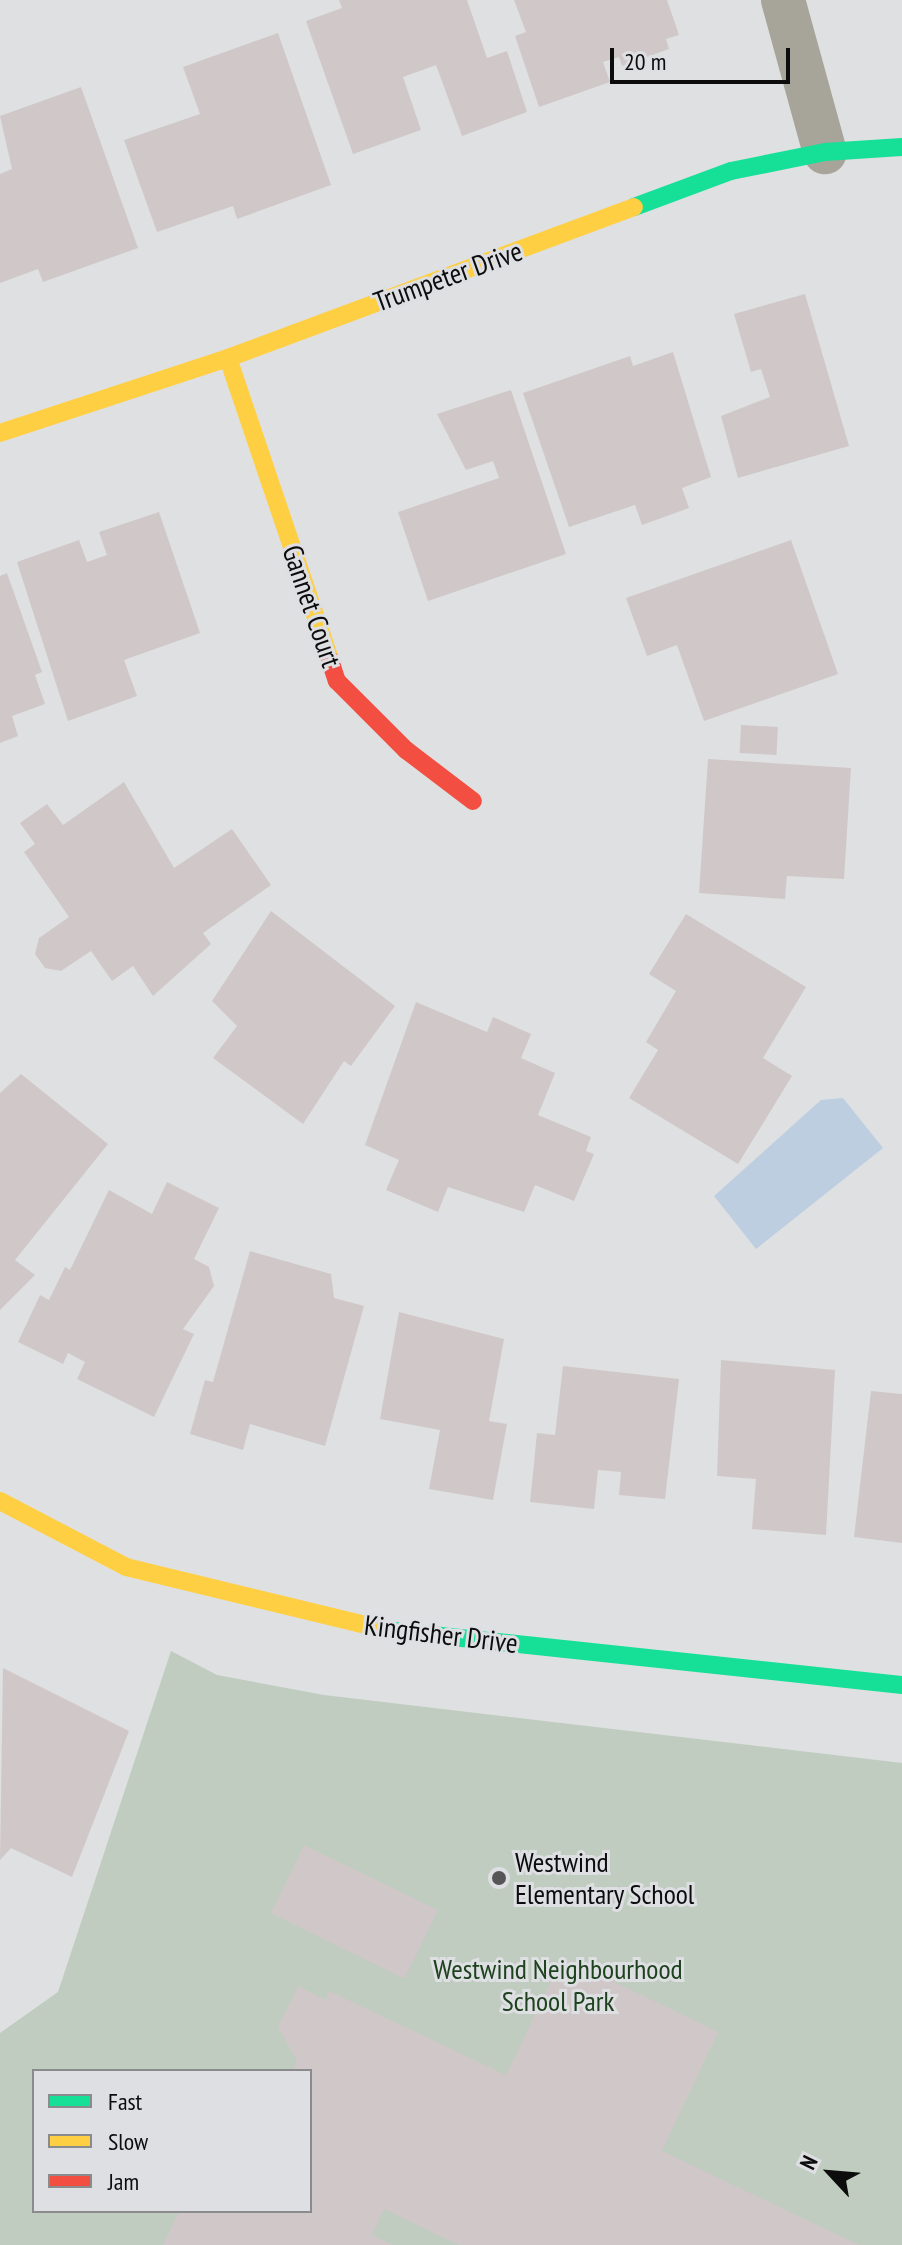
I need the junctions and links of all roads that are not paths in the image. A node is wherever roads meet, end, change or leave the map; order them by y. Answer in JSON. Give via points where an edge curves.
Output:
{"nodes":[{"id":1,"x":783,"y":0,"type":"edge"},
{"id":2,"x":902,"y":147,"type":"edge"},
{"id":3,"x":825,"y":152,"type":"junction"},
{"id":4,"x":228,"y":358,"type":"junction"},
{"id":5,"x":0,"y":433,"type":"edge"},
{"id":6,"x":473,"y":801,"type":"dead end"},
{"id":7,"x":0,"y":1501,"type":"edge"},
{"id":8,"x":902,"y":1685,"type":"edge"}],
"edges":[{"from":1,"to":3,"type":"street"},
{"from":2,"to":3,"type":"street","name":"Trumpeter Drive"},
{"from":3,"to":4,"type":"street","name":"Trumpeter Drive","via":[[731,171]]},
{"from":4,"to":5,"type":"street","name":"Trumpeter Drive"},
{"from":4,"to":6,"type":"street","name":"Gannet Court","via":[[337,681],[406,750]]},
{"from":7,"to":8,"type":"street","name":"Kingfisher Drive","via":[[126,1567],[368,1628]]}]}
